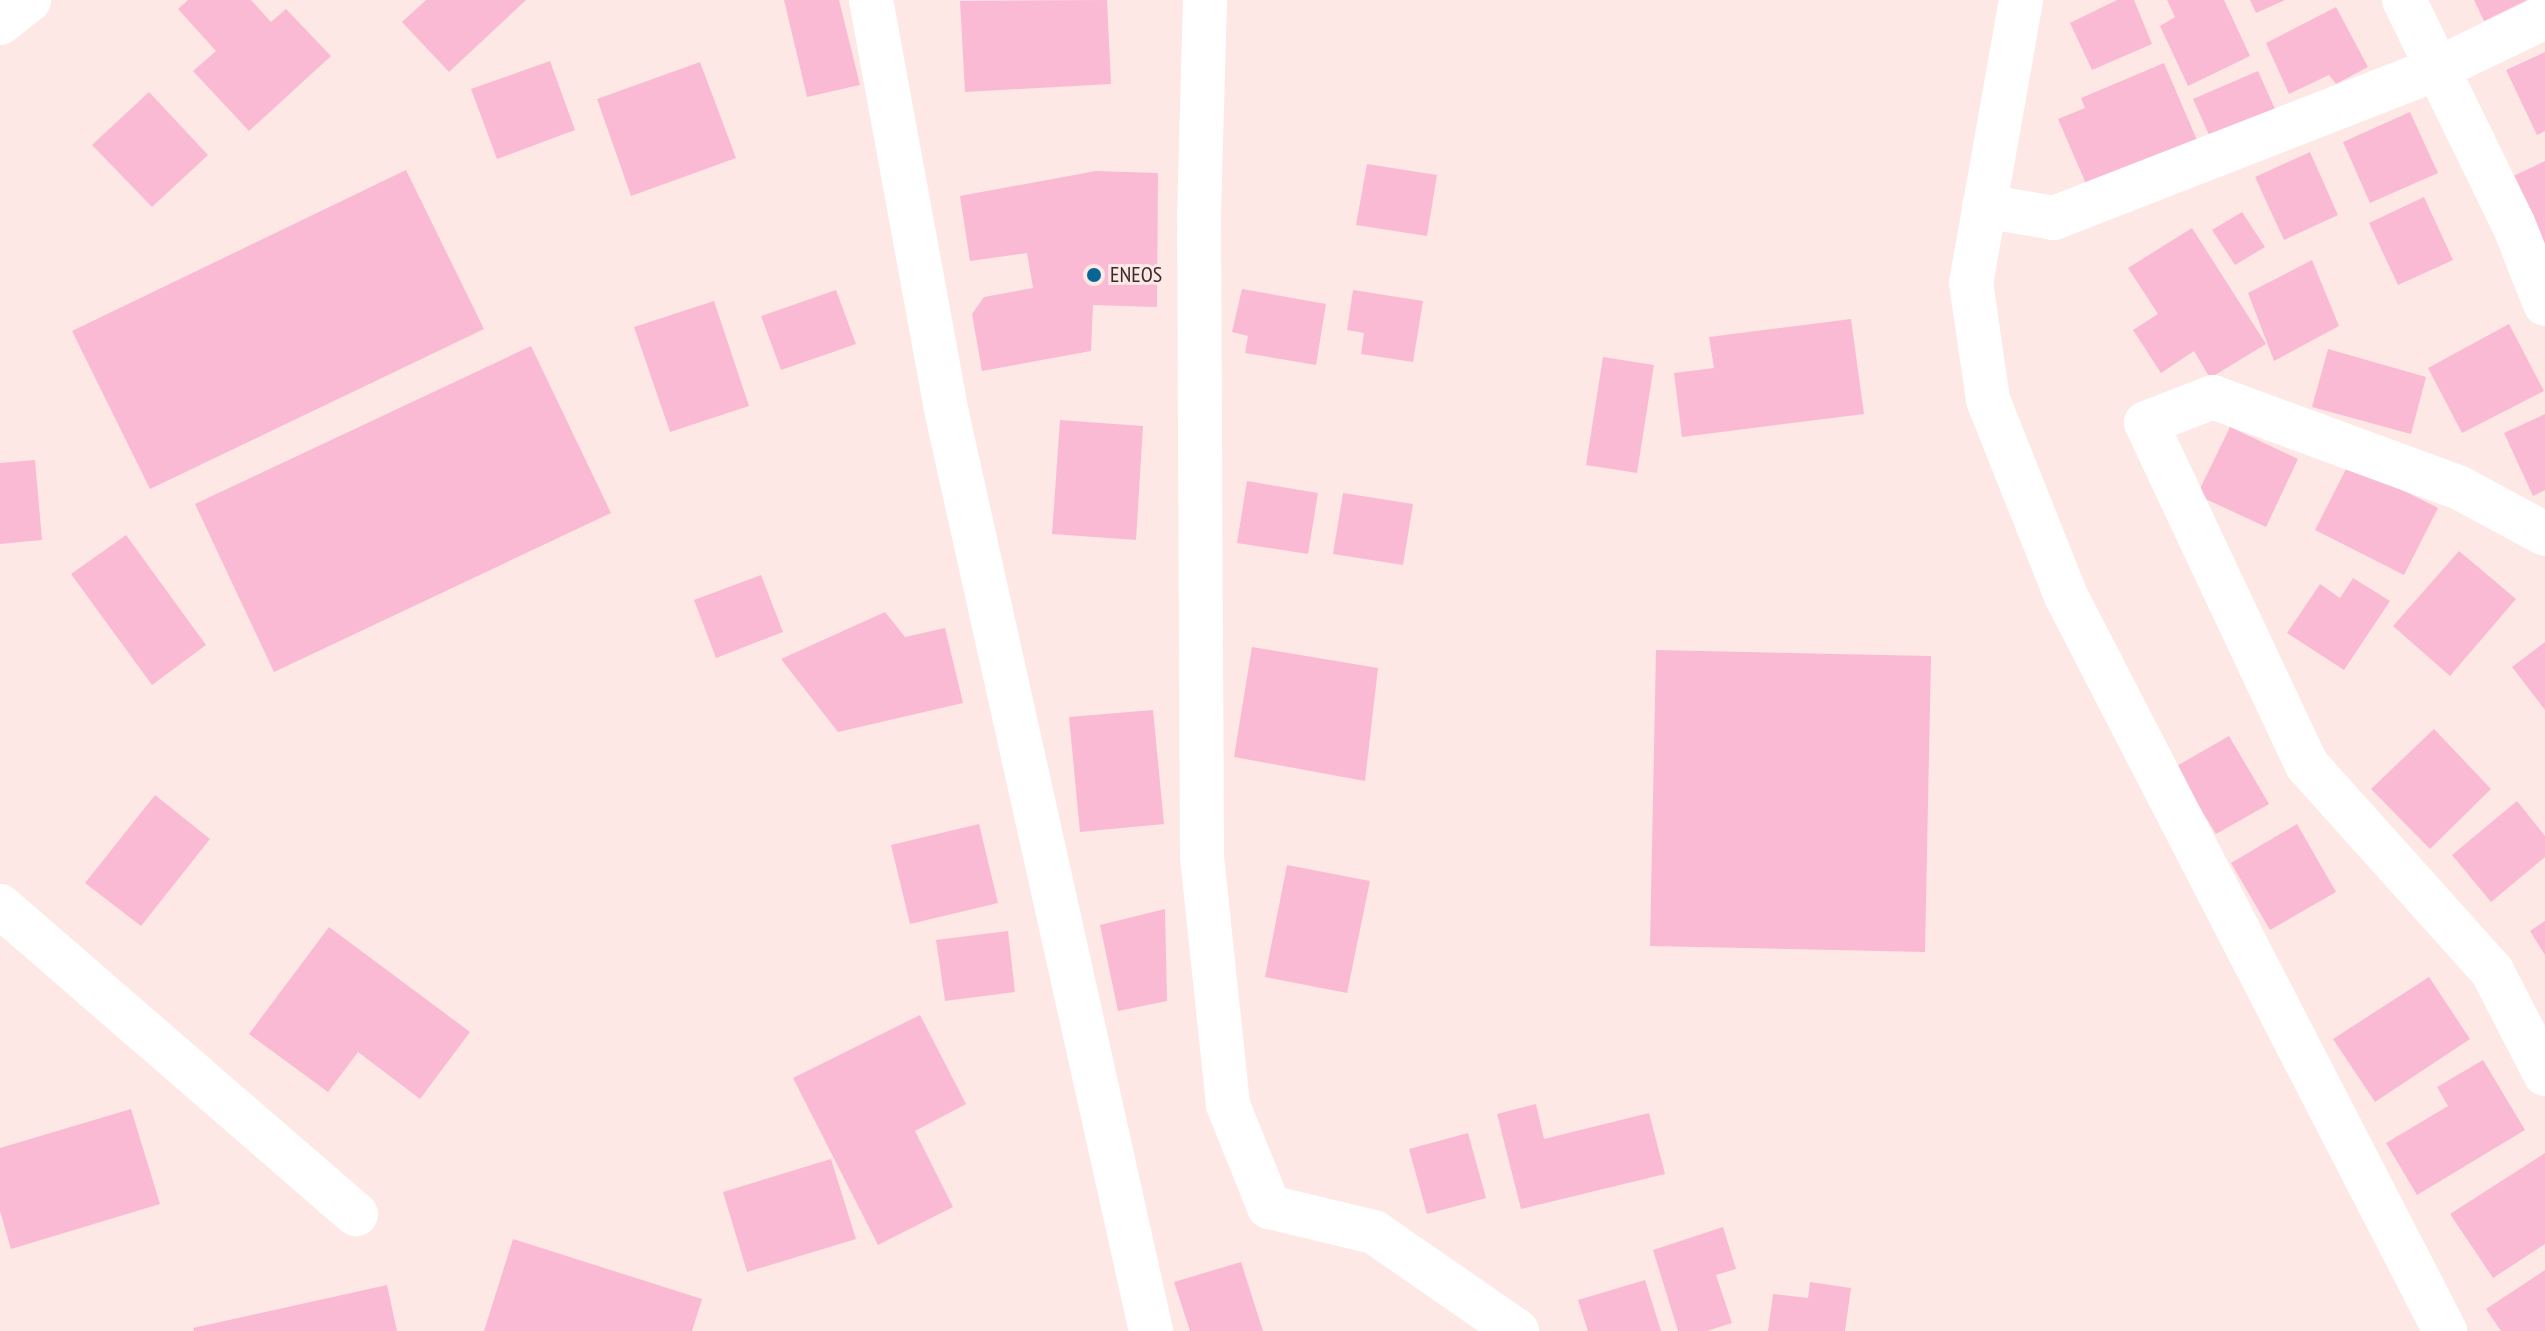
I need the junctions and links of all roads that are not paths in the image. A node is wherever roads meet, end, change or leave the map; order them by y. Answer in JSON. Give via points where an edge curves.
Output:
{"nodes":[{"id":1,"x":29,"y":0,"type":"edge"},
{"id":2,"x":871,"y":0,"type":"edge"},
{"id":3,"x":1205,"y":0,"type":"edge"},
{"id":4,"x":2021,"y":0,"type":"edge"},
{"id":5,"x":2404,"y":0,"type":"edge"},
{"id":6,"x":2545,"y":17,"type":"edge"},
{"id":7,"x":0,"y":23,"type":"edge"},
{"id":8,"x":2437,"y":69,"type":"junction"},
{"id":9,"x":1984,"y":206,"type":"junction"},
{"id":10,"x":2545,"y":304,"type":"edge"},
{"id":11,"x":2545,"y":534,"type":"edge"},
{"id":12,"x":0,"y":906,"type":"edge"},
{"id":13,"x":2545,"y":1074,"type":"edge"},
{"id":14,"x":356,"y":1214,"type":"dead end"},
{"id":15,"x":1151,"y":1331,"type":"edge"},
{"id":16,"x":1517,"y":1331,"type":"edge"},
{"id":17,"x":2445,"y":1331,"type":"edge"}],
"edges":[{"from":1,"to":7,"type":"street"},
{"from":2,"to":15,"type":"street","via":[[947,414]]},
{"from":3,"to":16,"type":"street","via":[[1199,220],[1202,857],[1228,1105],[1269,1207],[1374,1232]]},
{"from":4,"to":9,"type":"street"},
{"from":5,"to":8,"type":"street"},
{"from":6,"to":8,"type":"street"},
{"from":8,"to":9,"type":"street","via":[[2054,218]]},
{"from":8,"to":10,"type":"street","via":[[2513,223]]},
{"from":9,"to":17,"type":"street","via":[[1971,283],[1988,400],[2066,596]]},
{"from":11,"to":13,"type":"street","via":[[2460,488],[2213,397],[2146,423],[2307,765],[2492,971]]},
{"from":12,"to":14,"type":"street"}]}
